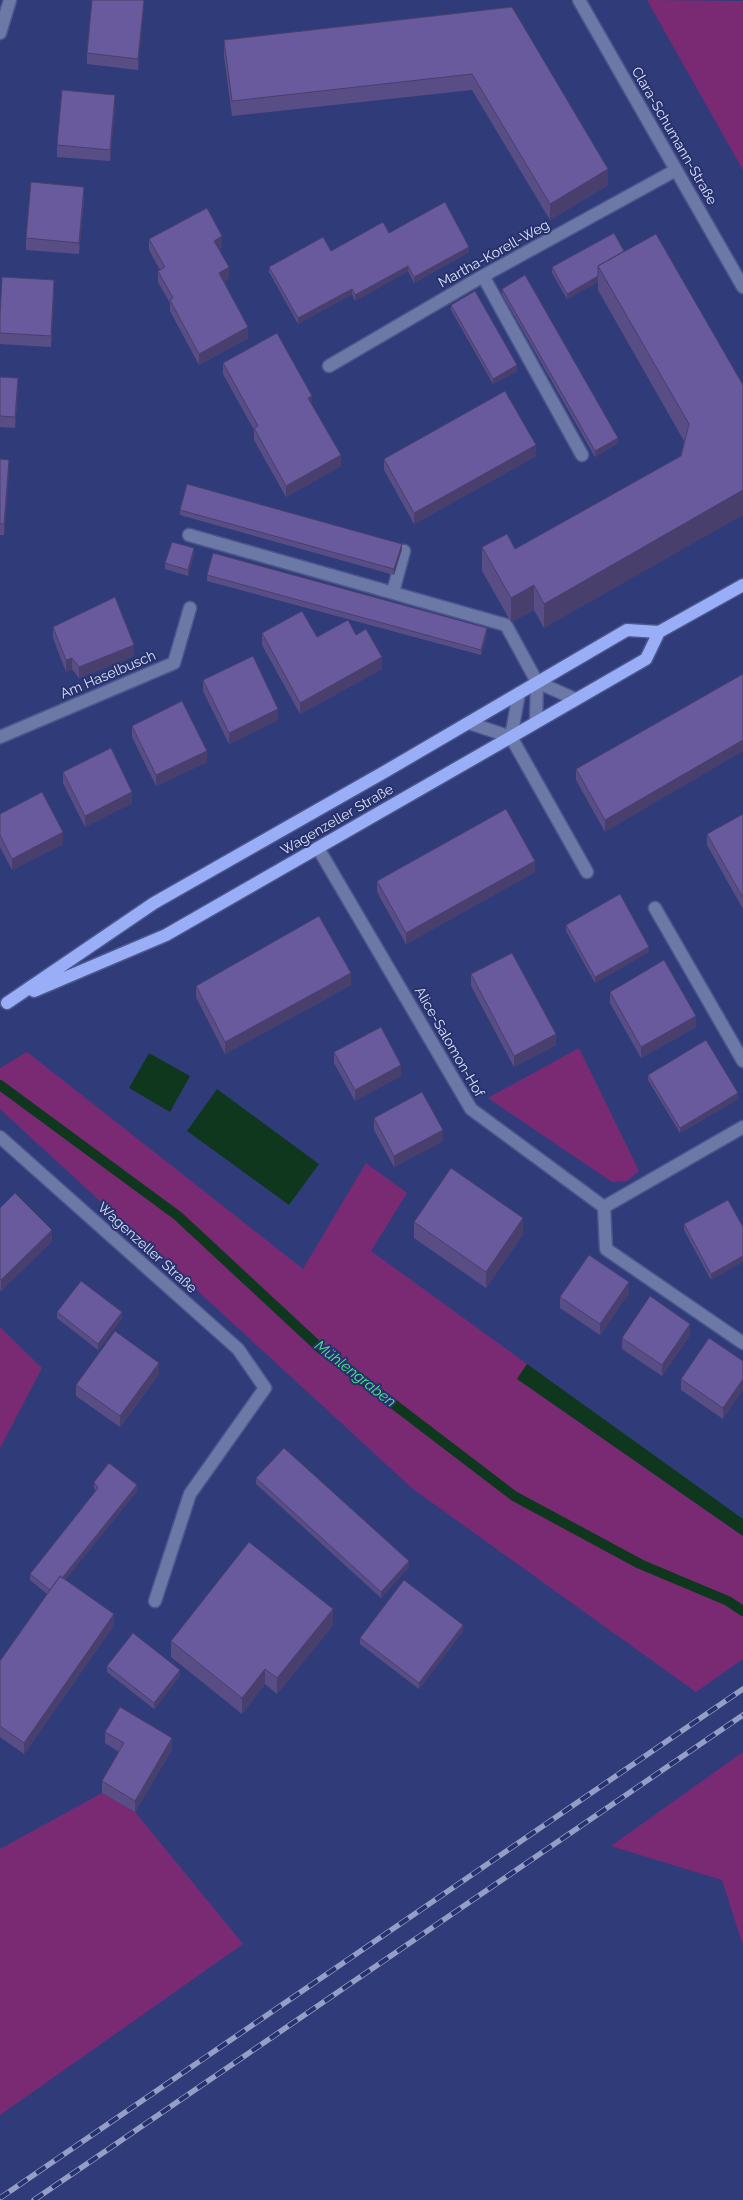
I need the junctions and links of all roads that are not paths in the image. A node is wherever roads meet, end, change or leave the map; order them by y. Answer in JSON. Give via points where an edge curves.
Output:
{"nodes":[{"id":1,"x":10,"y":0,"type":"edge"},
{"id":2,"x":579,"y":0,"type":"edge"},
{"id":3,"x":0,"y":33,"type":"edge"},
{"id":4,"x":676,"y":170,"type":"junction"},
{"id":5,"x":483,"y":276,"type":"junction"},
{"id":6,"x":743,"y":287,"type":"edge"},
{"id":7,"x":329,"y":366,"type":"dead end"},
{"id":8,"x":582,"y":455,"type":"dead end"},
{"id":9,"x":189,"y":534,"type":"dead end"},
{"id":10,"x":404,"y":551,"type":"edge"},
{"id":11,"x":743,"y":584,"type":"edge"},
{"id":12,"x":393,"y":592,"type":"junction"},
{"id":13,"x":190,"y":608,"type":"dead end"},
{"id":14,"x":660,"y":632,"type":"junction"},
{"id":15,"x":537,"y":682,"type":"junction"},
{"id":16,"x":519,"y":693,"type":"junction"},
{"id":17,"x":575,"y":699,"type":"junction"},
{"id":18,"x":536,"y":721,"type":"junction"},
{"id":19,"x":469,"y":723,"type":"junction"},
{"id":20,"x":0,"y":737,"type":"edge"},
{"id":21,"x":511,"y":737,"type":"junction"},
{"id":22,"x":318,"y":848,"type":"junction"},
{"id":23,"x":587,"y":872,"type":"dead end"},
{"id":24,"x":656,"y":908,"type":"dead end"},
{"id":25,"x":3,"y":1005,"type":"edge"},
{"id":26,"x":743,"y":1061,"type":"edge"},
{"id":27,"x":743,"y":1127,"type":"edge"},
{"id":28,"x":0,"y":1137,"type":"edge"},
{"id":29,"x":604,"y":1207,"type":"junction"},
{"id":30,"x":743,"y":1343,"type":"edge"},
{"id":31,"x":155,"y":1601,"type":"dead end"}],
"edges":[{"from":1,"to":3,"type":"street"},
{"from":2,"to":4,"type":"street","name":"Clara-Schumann-Straße"},
{"from":4,"to":5,"type":"street","name":"Martha-Korell-Weg"},
{"from":4,"to":6,"type":"street","name":"Clara-Schumann-Straße"},
{"from":5,"to":7,"type":"street","name":"Martha-Korell-Weg"},
{"from":5,"to":8,"type":"street"},
{"from":9,"to":12,"type":"street"},
{"from":10,"to":12,"type":"street"},
{"from":11,"to":14,"type":"main road"},
{"from":12,"to":15,"type":"street","via":[[506,625]]},
{"from":13,"to":20,"type":"street","name":"Am Haselbusch","via":[[174,663]]},
{"from":14,"to":15,"type":"main road","name":"Wagenzeller Straße","via":[[627,630]]},
{"from":14,"to":17,"type":"main road","name":"Wagenzeller Straße","via":[[646,659]]},
{"from":15,"to":16,"type":"main road","name":"Wagenzeller Straße"},
{"from":15,"to":17,"type":"street"},
{"from":15,"to":18,"type":"street"},
{"from":16,"to":19,"type":"main road","name":"Wagenzeller Straße"},
{"from":16,"to":21,"type":"street"},
{"from":17,"to":18,"type":"main road","name":"Wagenzeller Straße"},
{"from":18,"to":21,"type":"main road","name":"Wagenzeller Straße"},
{"from":19,"to":21,"type":"street"},
{"from":19,"to":25,"type":"main road","name":"Wagenzeller Straße","via":[[154,903]]},
{"from":21,"to":22,"type":"main road","name":"Wagenzeller Straße"},
{"from":21,"to":23,"type":"street"},
{"from":22,"to":25,"type":"main road","name":"Wagenzeller Straße","via":[[166,935]]},
{"from":22,"to":29,"type":"street","name":"Alice-Salomon-Hof","via":[[471,1110]]},
{"from":24,"to":26,"type":"street"},
{"from":27,"to":29,"type":"street"},
{"from":28,"to":31,"type":"street","name":"Wagenzeller Straße","via":[[238,1349],[265,1388],[190,1494]]},
{"from":29,"to":30,"type":"street","via":[[606,1249]]}]}
